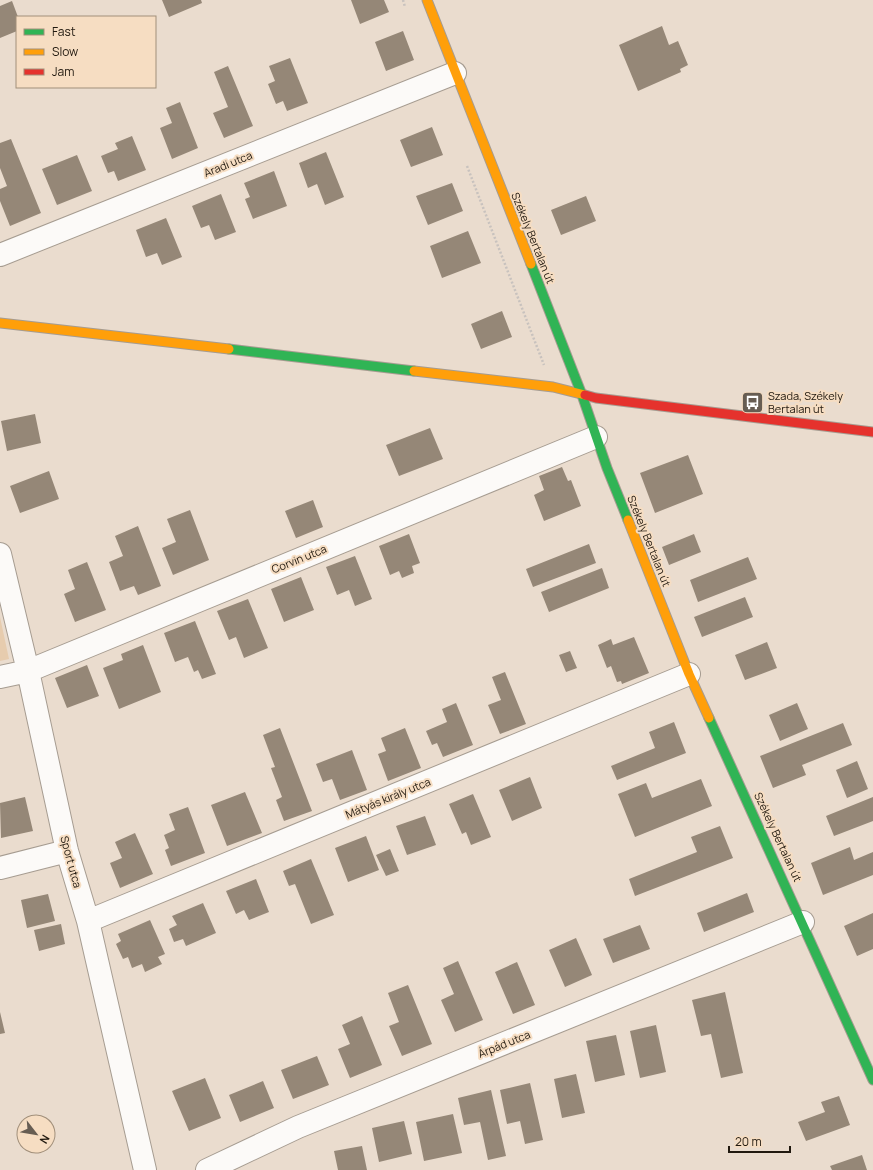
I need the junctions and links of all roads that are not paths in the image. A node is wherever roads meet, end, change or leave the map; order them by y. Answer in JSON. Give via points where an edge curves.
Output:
{"nodes":[{"id":1,"x":426,"y":0,"type":"edge"},
{"id":2,"x":455,"y":73,"type":"junction"},
{"id":3,"x":0,"y":255,"type":"edge"},
{"id":4,"x":0,"y":323,"type":"edge"},
{"id":5,"x":582,"y":395,"type":"junction"},
{"id":6,"x":873,"y":432,"type":"edge"},
{"id":7,"x":596,"y":436,"type":"junction"},
{"id":8,"x":0,"y":554,"type":"edge"},
{"id":9,"x":28,"y":671,"type":"junction"},
{"id":10,"x":689,"y":674,"type":"junction"},
{"id":11,"x":0,"y":677,"type":"edge"},
{"id":12,"x":67,"y":851,"type":"junction"},
{"id":13,"x":0,"y":868,"type":"edge"},
{"id":14,"x":88,"y":921,"type":"junction"},
{"id":15,"x":804,"y":922,"type":"junction"},
{"id":16,"x":871,"y":1066,"type":"edge"},
{"id":17,"x":144,"y":1170,"type":"edge"},
{"id":18,"x":207,"y":1170,"type":"edge"}],
"edges":[{"from":1,"to":2,"type":"street","name":"Székely Bertalan út"},
{"from":2,"to":3,"type":"street","name":"Aradi utca"},
{"from":2,"to":5,"type":"street","name":"Székely Bertalan út"},
{"from":4,"to":5,"type":"street","via":[[553,387]]},
{"from":5,"to":6,"type":"street"},
{"from":5,"to":7,"type":"street","name":"Székely Bertalan út"},
{"from":7,"to":9,"type":"street","name":"Corvin utca"},
{"from":7,"to":10,"type":"street","name":"Székely Bertalan út"},
{"from":8,"to":9,"type":"street","name":"Sport utca"},
{"from":9,"to":11,"type":"street","name":"Corvin utca"},
{"from":9,"to":12,"type":"street","name":"Sport utca"},
{"from":10,"to":14,"type":"street","name":"Mátyás király utca"},
{"from":10,"to":15,"type":"street","name":"Székely Bertalan út"},
{"from":12,"to":13,"type":"street"},
{"from":12,"to":14,"type":"street","name":"Sport utca"},
{"from":14,"to":17,"type":"street","name":"Sport utca"},
{"from":15,"to":16,"type":"street","name":"Székely Bertalan út"},
{"from":15,"to":18,"type":"street","name":"Árpád utca","via":[[298,1127]]}]}
